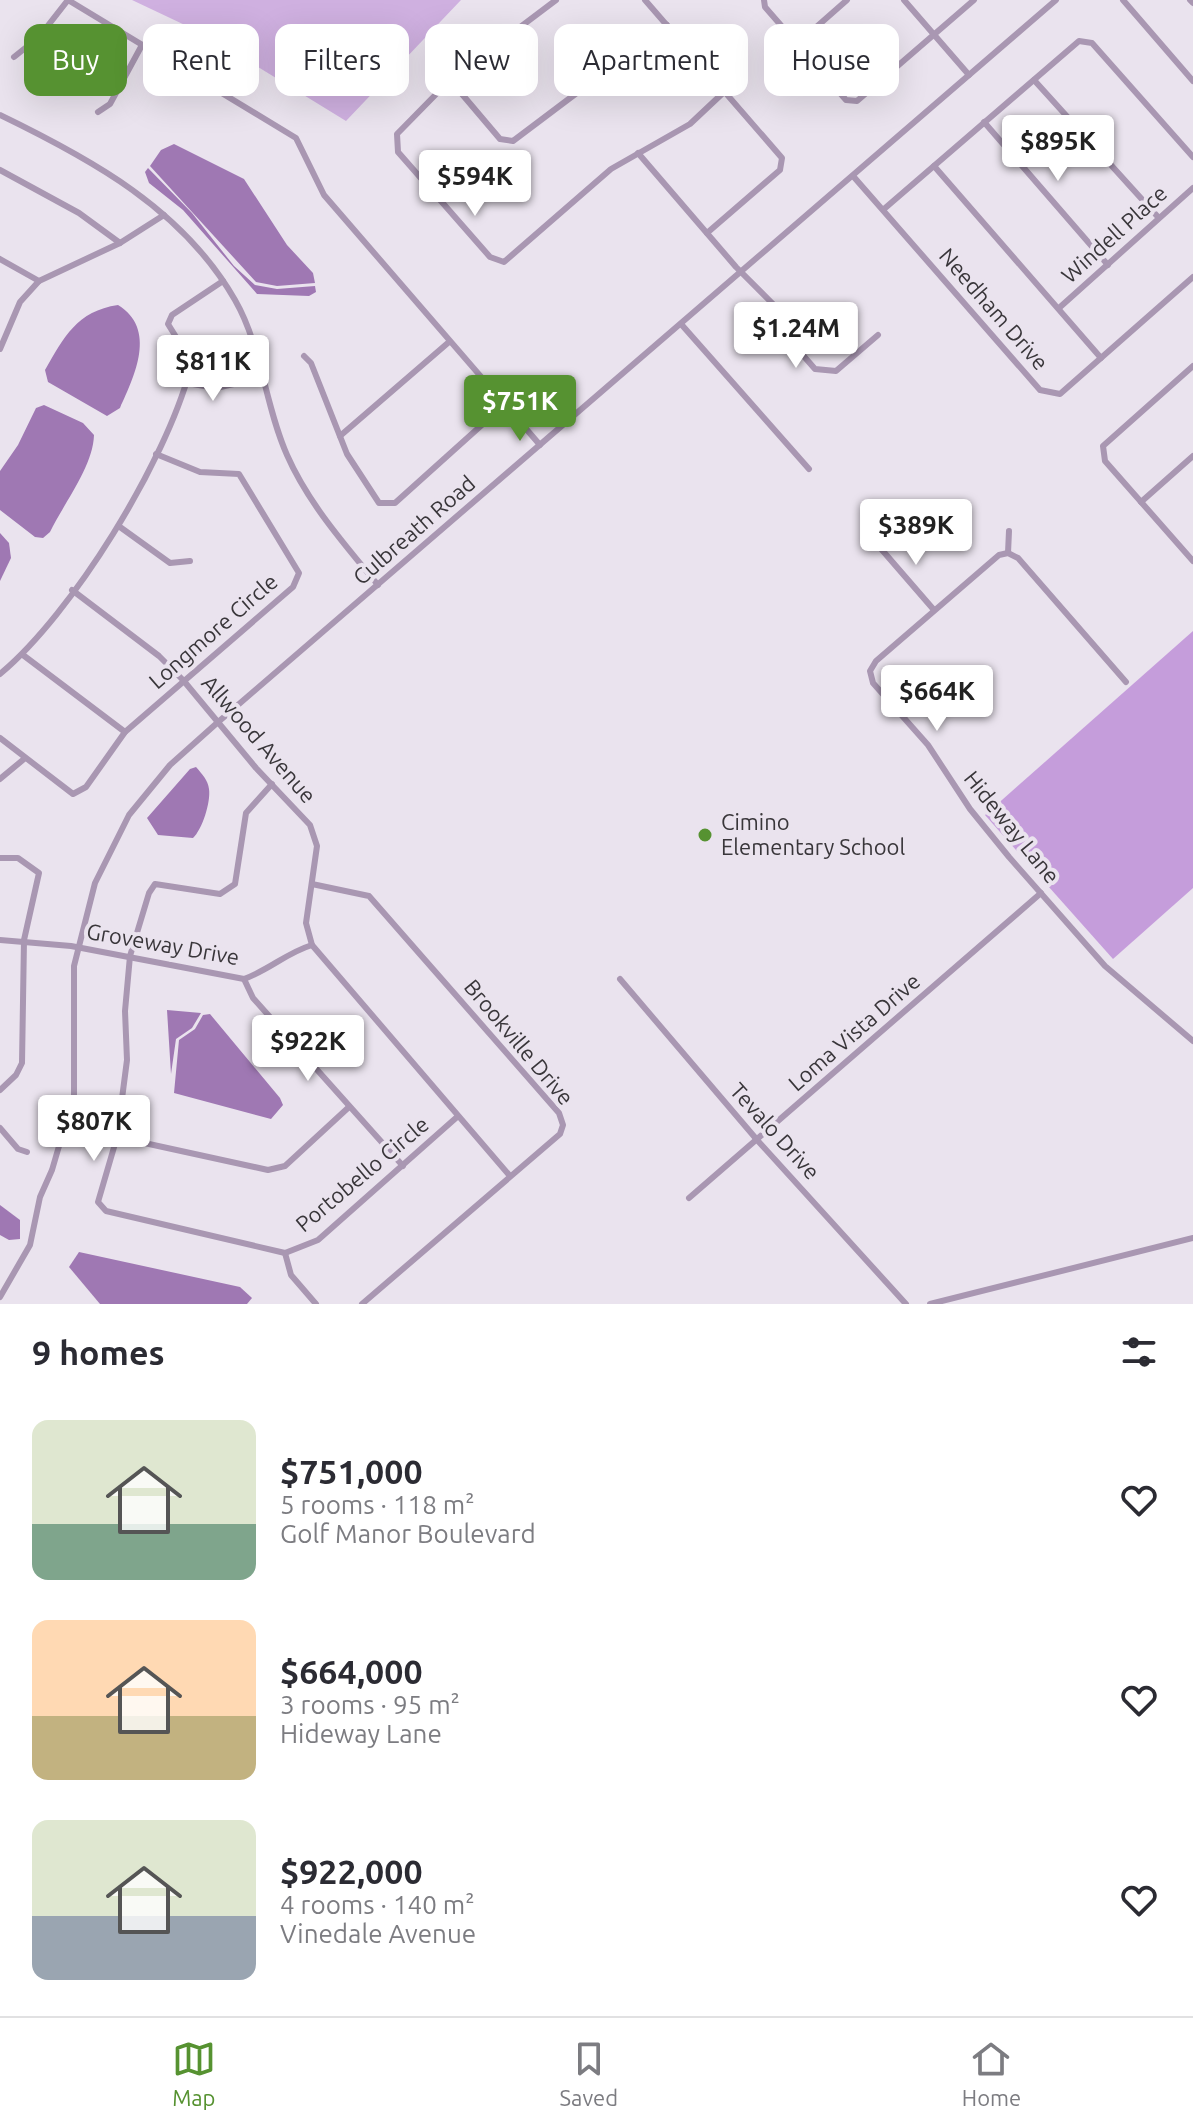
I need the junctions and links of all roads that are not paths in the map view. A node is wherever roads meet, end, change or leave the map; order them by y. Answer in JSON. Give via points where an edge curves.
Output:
{"nodes":[{"id":1,"x":68,"y":0,"type":"edge"},
{"id":2,"x":556,"y":0,"type":"edge"},
{"id":3,"x":645,"y":0,"type":"edge"},
{"id":4,"x":764,"y":0,"type":"edge"},
{"id":5,"x":847,"y":0,"type":"edge"},
{"id":6,"x":904,"y":0,"type":"edge"},
{"id":7,"x":974,"y":0,"type":"edge"},
{"id":8,"x":1056,"y":0,"type":"edge"},
{"id":9,"x":1123,"y":0,"type":"edge"},
{"id":10,"x":524,"y":24,"type":"edge"},
{"id":11,"x":666,"y":24,"type":"edge"},
{"id":12,"x":780,"y":24,"type":"edge"},
{"id":13,"x":820,"y":24,"type":"edge"},
{"id":14,"x":934,"y":34,"type":"junction"},
{"id":15,"x":142,"y":45,"type":"junction"},
{"id":16,"x":14,"y":57,"type":"dead end"},
{"id":17,"x":899,"y":64,"type":"edge"},
{"id":18,"x":969,"y":75,"type":"junction"},
{"id":19,"x":1034,"y":80,"type":"junction"},
{"id":20,"x":1193,"y":81,"type":"edge"},
{"id":21,"x":434,"y":96,"type":"edge"},
{"id":22,"x":464,"y":96,"type":"edge"},
{"id":23,"x":573,"y":96,"type":"edge"},
{"id":24,"x":720,"y":96,"type":"edge"},
{"id":25,"x":728,"y":96,"type":"edge"},
{"id":26,"x":842,"y":96,"type":"edge"},
{"id":27,"x":863,"y":96,"type":"edge"},
{"id":28,"x":98,"y":112,"type":"dead end"},
{"id":29,"x":0,"y":115,"type":"edge"},
{"id":30,"x":984,"y":122,"type":"junction"},
{"id":31,"x":638,"y":153,"type":"junction"},
{"id":32,"x":1193,"y":157,"type":"edge"},
{"id":33,"x":934,"y":166,"type":"junction"},
{"id":34,"x":0,"y":170,"type":"edge"},
{"id":35,"x":853,"y":176,"type":"junction"},
{"id":36,"x":1193,"y":188,"type":"edge"},
{"id":37,"x":884,"y":209,"type":"junction"},
{"id":38,"x":164,"y":215,"type":"junction"},
{"id":39,"x":1158,"y":217,"type":"junction"},
{"id":40,"x":707,"y":233,"type":"junction"},
{"id":41,"x":120,"y":243,"type":"junction"},
{"id":42,"x":0,"y":259,"type":"edge"},
{"id":43,"x":1108,"y":265,"type":"junction"},
{"id":44,"x":743,"y":271,"type":"junction"},
{"id":45,"x":1193,"y":277,"type":"edge"},
{"id":46,"x":39,"y":281,"type":"junction"},
{"id":47,"x":223,"y":281,"type":"junction"},
{"id":48,"x":1059,"y":308,"type":"junction"},
{"id":49,"x":681,"y":324,"type":"junction"},
{"id":50,"x":878,"y":335,"type":"dead end"},
{"id":51,"x":449,"y":342,"type":"junction"},
{"id":52,"x":0,"y":349,"type":"edge"},
{"id":53,"x":304,"y":356,"type":"dead end"},
{"id":54,"x":1101,"y":358,"type":"junction"},
{"id":55,"x":1193,"y":366,"type":"edge"},
{"id":56,"x":187,"y":383,"type":"junction"},
{"id":57,"x":238,"y":383,"type":"dead end"},
{"id":58,"x":504,"y":405,"type":"junction"},
{"id":59,"x":340,"y":436,"type":"junction"},
{"id":60,"x":540,"y":445,"type":"junction"},
{"id":61,"x":156,"y":454,"type":"junction"},
{"id":62,"x":1193,"y":456,"type":"edge"},
{"id":63,"x":809,"y":469,"type":"dead end"},
{"id":64,"x":1141,"y":502,"type":"junction"},
{"id":65,"x":120,"y":527,"type":"junction"},
{"id":66,"x":1009,"y":531,"type":"dead end"},
{"id":67,"x":876,"y":543,"type":"dead end"},
{"id":68,"x":1193,"y":544,"type":"edge"},
{"id":69,"x":1184,"y":552,"type":"junction"},
{"id":70,"x":1008,"y":553,"type":"junction"},
{"id":71,"x":190,"y":561,"type":"dead end"},
{"id":72,"x":1193,"y":561,"type":"edge"},
{"id":73,"x":378,"y":585,"type":"junction"},
{"id":74,"x":72,"y":590,"type":"junction"},
{"id":75,"x":934,"y":610,"type":"junction"},
{"id":76,"x":23,"y":655,"type":"junction"},
{"id":77,"x":0,"y":674,"type":"edge"},
{"id":78,"x":183,"y":680,"type":"junction"},
{"id":79,"x":1126,"y":682,"type":"dead end"},
{"id":80,"x":217,"y":723,"type":"junction"},
{"id":81,"x":125,"y":732,"type":"junction"},
{"id":82,"x":0,"y":738,"type":"edge"},
{"id":83,"x":24,"y":759,"type":"junction"},
{"id":84,"x":0,"y":779,"type":"edge"},
{"id":85,"x":272,"y":784,"type":"junction"},
{"id":86,"x":0,"y":858,"type":"edge"},
{"id":87,"x":312,"y":884,"type":"junction"},
{"id":88,"x":1041,"y":893,"type":"junction"},
{"id":89,"x":0,"y":940,"type":"edge"},
{"id":90,"x":24,"y":940,"type":"junction"},
{"id":91,"x":312,"y":945,"type":"junction"},
{"id":92,"x":79,"y":947,"type":"junction"},
{"id":93,"x":130,"y":956,"type":"junction"},
{"id":94,"x":244,"y":979,"type":"junction"},
{"id":95,"x":620,"y":979,"type":"dead end"},
{"id":96,"x":1193,"y":1041,"type":"edge"},
{"id":97,"x":0,"y":1090,"type":"edge"},
{"id":98,"x":349,"y":1107,"type":"junction"},
{"id":99,"x":457,"y":1117,"type":"junction"},
{"id":100,"x":0,"y":1128,"type":"edge"},
{"id":101,"x":117,"y":1137,"type":"junction"},
{"id":102,"x":758,"y":1141,"type":"junction"},
{"id":103,"x":27,"y":1152,"type":"dead end"},
{"id":104,"x":403,"y":1166,"type":"junction"},
{"id":105,"x":510,"y":1176,"type":"junction"},
{"id":106,"x":689,"y":1198,"type":"dead end"},
{"id":107,"x":1193,"y":1238,"type":"edge"},
{"id":108,"x":285,"y":1253,"type":"junction"},
{"id":109,"x":0,"y":1297,"type":"edge"},
{"id":110,"x":316,"y":1304,"type":"edge"},
{"id":111,"x":362,"y":1304,"type":"edge"},
{"id":112,"x":906,"y":1304,"type":"edge"},
{"id":113,"x":930,"y":1304,"type":"edge"}],
"edges":[{"from":1,"to":15,"type":"street"},
{"from":1,"to":16,"type":"street","via":[[39,37]]},
{"from":2,"to":10,"type":"street"},
{"from":3,"to":11,"type":"street"},
{"from":4,"to":12,"type":"street"},
{"from":5,"to":13,"type":"street"},
{"from":6,"to":14,"type":"street"},
{"from":7,"to":14,"type":"street"},
{"from":8,"to":18,"type":"street","name":"Culbreath Road"},
{"from":9,"to":20,"type":"street"},
{"from":14,"to":17,"type":"street"},
{"from":14,"to":18,"type":"street"},
{"from":15,"to":28,"type":"street","via":[[110,104]]},
{"from":15,"to":51,"type":"street","via":[[296,138],[324,195]]},
{"from":18,"to":35,"type":"street","name":"Culbreath Road"},
{"from":19,"to":30,"type":"street"},
{"from":19,"to":32,"type":"street","via":[[1079,41],[1092,43]]},
{"from":19,"to":39,"type":"street"},
{"from":21,"to":31,"type":"street","via":[[397,134],[398,152],[490,257],[504,262],[611,169]]},
{"from":22,"to":23,"type":"street","via":[[500,139],[513,141]]},
{"from":24,"to":31,"type":"street","via":[[690,124]]},
{"from":25,"to":40,"type":"street","via":[[782,158],[780,170]]},
{"from":26,"to":27,"type":"street","via":[[857,101]]},
{"from":29,"to":38,"type":"street","via":[[80,155]]},
{"from":30,"to":33,"type":"street"},
{"from":30,"to":43,"type":"street"},
{"from":31,"to":40,"type":"street"},
{"from":33,"to":37,"type":"street"},
{"from":33,"to":48,"type":"street"},
{"from":34,"to":41,"type":"street","via":[[79,213]]},
{"from":35,"to":37,"type":"street","name":"Needham Drive"},
{"from":35,"to":44,"type":"street","name":"Culbreath Road"},
{"from":36,"to":39,"type":"street","name":"Windell Place"},
{"from":37,"to":54,"type":"street","name":"Needham Drive","via":[[1040,390],[1060,394]]},
{"from":38,"to":41,"type":"street"},
{"from":38,"to":47,"type":"street"},
{"from":39,"to":43,"type":"street","name":"Windell Place"},
{"from":40,"to":44,"type":"street"},
{"from":41,"to":46,"type":"street"},
{"from":42,"to":46,"type":"street"},
{"from":43,"to":48,"type":"street","name":"Windell Place"},
{"from":44,"to":49,"type":"street","name":"Culbreath Road"},
{"from":44,"to":50,"type":"street","via":[[774,305],[815,369],[836,371]]},
{"from":45,"to":54,"type":"street","name":"Needham Drive"},
{"from":46,"to":52,"type":"street","via":[[20,302]]},
{"from":47,"to":56,"type":"street","via":[[172,315],[168,324],[189,358]]},
{"from":47,"to":73,"type":"street","via":[[249,329],[288,457],[336,534]]},
{"from":48,"to":54,"type":"street"},
{"from":49,"to":60,"type":"street","name":"Culbreath Road"},
{"from":49,"to":63,"type":"street"},
{"from":51,"to":58,"type":"street"},
{"from":51,"to":59,"type":"street"},
{"from":53,"to":59,"type":"street"},
{"from":55,"to":64,"type":"street","via":[[1103,446],[1105,461]]},
{"from":56,"to":57,"type":"street","via":[[216,388]]},
{"from":56,"to":61,"type":"street"},
{"from":58,"to":59,"type":"street","via":[[395,503],[379,503]]},
{"from":58,"to":60,"type":"street"},
{"from":60,"to":73,"type":"street","name":"Culbreath Road"},
{"from":61,"to":65,"type":"street"},
{"from":61,"to":78,"type":"street","name":"Longmore Circle","via":[[200,472],[239,474],[299,573],[293,587]]},
{"from":62,"to":64,"type":"street"},
{"from":64,"to":69,"type":"street"},
{"from":65,"to":71,"type":"street","via":[[170,563]]},
{"from":65,"to":74,"type":"street"},
{"from":66,"to":70,"type":"street"},
{"from":67,"to":75,"type":"street"},
{"from":68,"to":69,"type":"street"},
{"from":69,"to":72,"type":"street"},
{"from":70,"to":75,"type":"street","name":"Hideway Lane"},
{"from":70,"to":79,"type":"street","via":[[1018,558]]},
{"from":73,"to":80,"type":"street","name":"Culbreath Road"},
{"from":74,"to":76,"type":"street"},
{"from":74,"to":78,"type":"street","name":"Allwood Avenue"},
{"from":75,"to":88,"type":"street","name":"Hideway Lane","via":[[876,661],[870,671],[873,683],[928,745],[970,809]]},
{"from":76,"to":77,"type":"street"},
{"from":76,"to":81,"type":"street"},
{"from":78,"to":80,"type":"street","name":"Allwood Avenue"},
{"from":78,"to":81,"type":"street","name":"Longmore Circle"},
{"from":80,"to":85,"type":"street","name":"Allwood Avenue"},
{"from":80,"to":92,"type":"street","name":"Culbreath Road","via":[[170,765],[129,815],[95,883]]},
{"from":81,"to":83,"type":"street","name":"Longmore Circle","via":[[86,787],[73,794]]},
{"from":82,"to":83,"type":"street","name":"Longmore Circle"},
{"from":83,"to":84,"type":"street"},
{"from":85,"to":87,"type":"street","name":"Allwood Avenue","via":[[310,825],[317,846]]},
{"from":85,"to":93,"type":"street","name":"Portobello Circle","via":[[246,813],[235,884],[220,894],[155,884]]},
{"from":86,"to":90,"type":"street","via":[[18,858],[39,873]]},
{"from":87,"to":91,"type":"street","name":"Allwood Avenue","via":[[306,923]]},
{"from":87,"to":105,"type":"street","name":"Brookville Drive","via":[[369,896],[559,1113],[560,1134]]},
{"from":88,"to":96,"type":"street","name":"Hideway Lane","via":[[1105,966]]},
{"from":88,"to":102,"type":"street","name":"Loma Vista Drive"},
{"from":89,"to":90,"type":"street","name":"Groveway Drive"},
{"from":90,"to":92,"type":"street","name":"Groveway Drive"},
{"from":90,"to":97,"type":"street","via":[[22,1063]]},
{"from":91,"to":94,"type":"street","name":"Groveway Drive"},
{"from":91,"to":99,"type":"street"},
{"from":92,"to":93,"type":"street","name":"Groveway Drive"},
{"from":92,"to":109,"type":"street","name":"Culbreath Road","via":[[74,1095],[30,1245]]},
{"from":93,"to":94,"type":"street","name":"Groveway Drive"},
{"from":93,"to":101,"type":"street","name":"Portobello Circle","via":[[127,1060]]},
{"from":94,"to":98,"type":"street","via":[[253,998]]},
{"from":95,"to":102,"type":"street","name":"Tevalo Drive"},
{"from":98,"to":101,"type":"street","via":[[285,1166],[268,1170]]},
{"from":98,"to":104,"type":"street"},
{"from":99,"to":104,"type":"street","name":"Portobello Circle"},
{"from":99,"to":105,"type":"street"},
{"from":100,"to":103,"type":"street"},
{"from":101,"to":108,"type":"street","name":"Portobello Circle","via":[[98,1202],[106,1211]]},
{"from":102,"to":106,"type":"street","name":"Loma Vista Drive"},
{"from":102,"to":112,"type":"street","name":"Tevalo Drive"},
{"from":104,"to":108,"type":"street","name":"Portobello Circle","via":[[318,1240]]},
{"from":105,"to":111,"type":"street","name":"Brookville Drive"},
{"from":107,"to":113,"type":"street"},
{"from":108,"to":110,"type":"street","via":[[291,1275]]}]}
